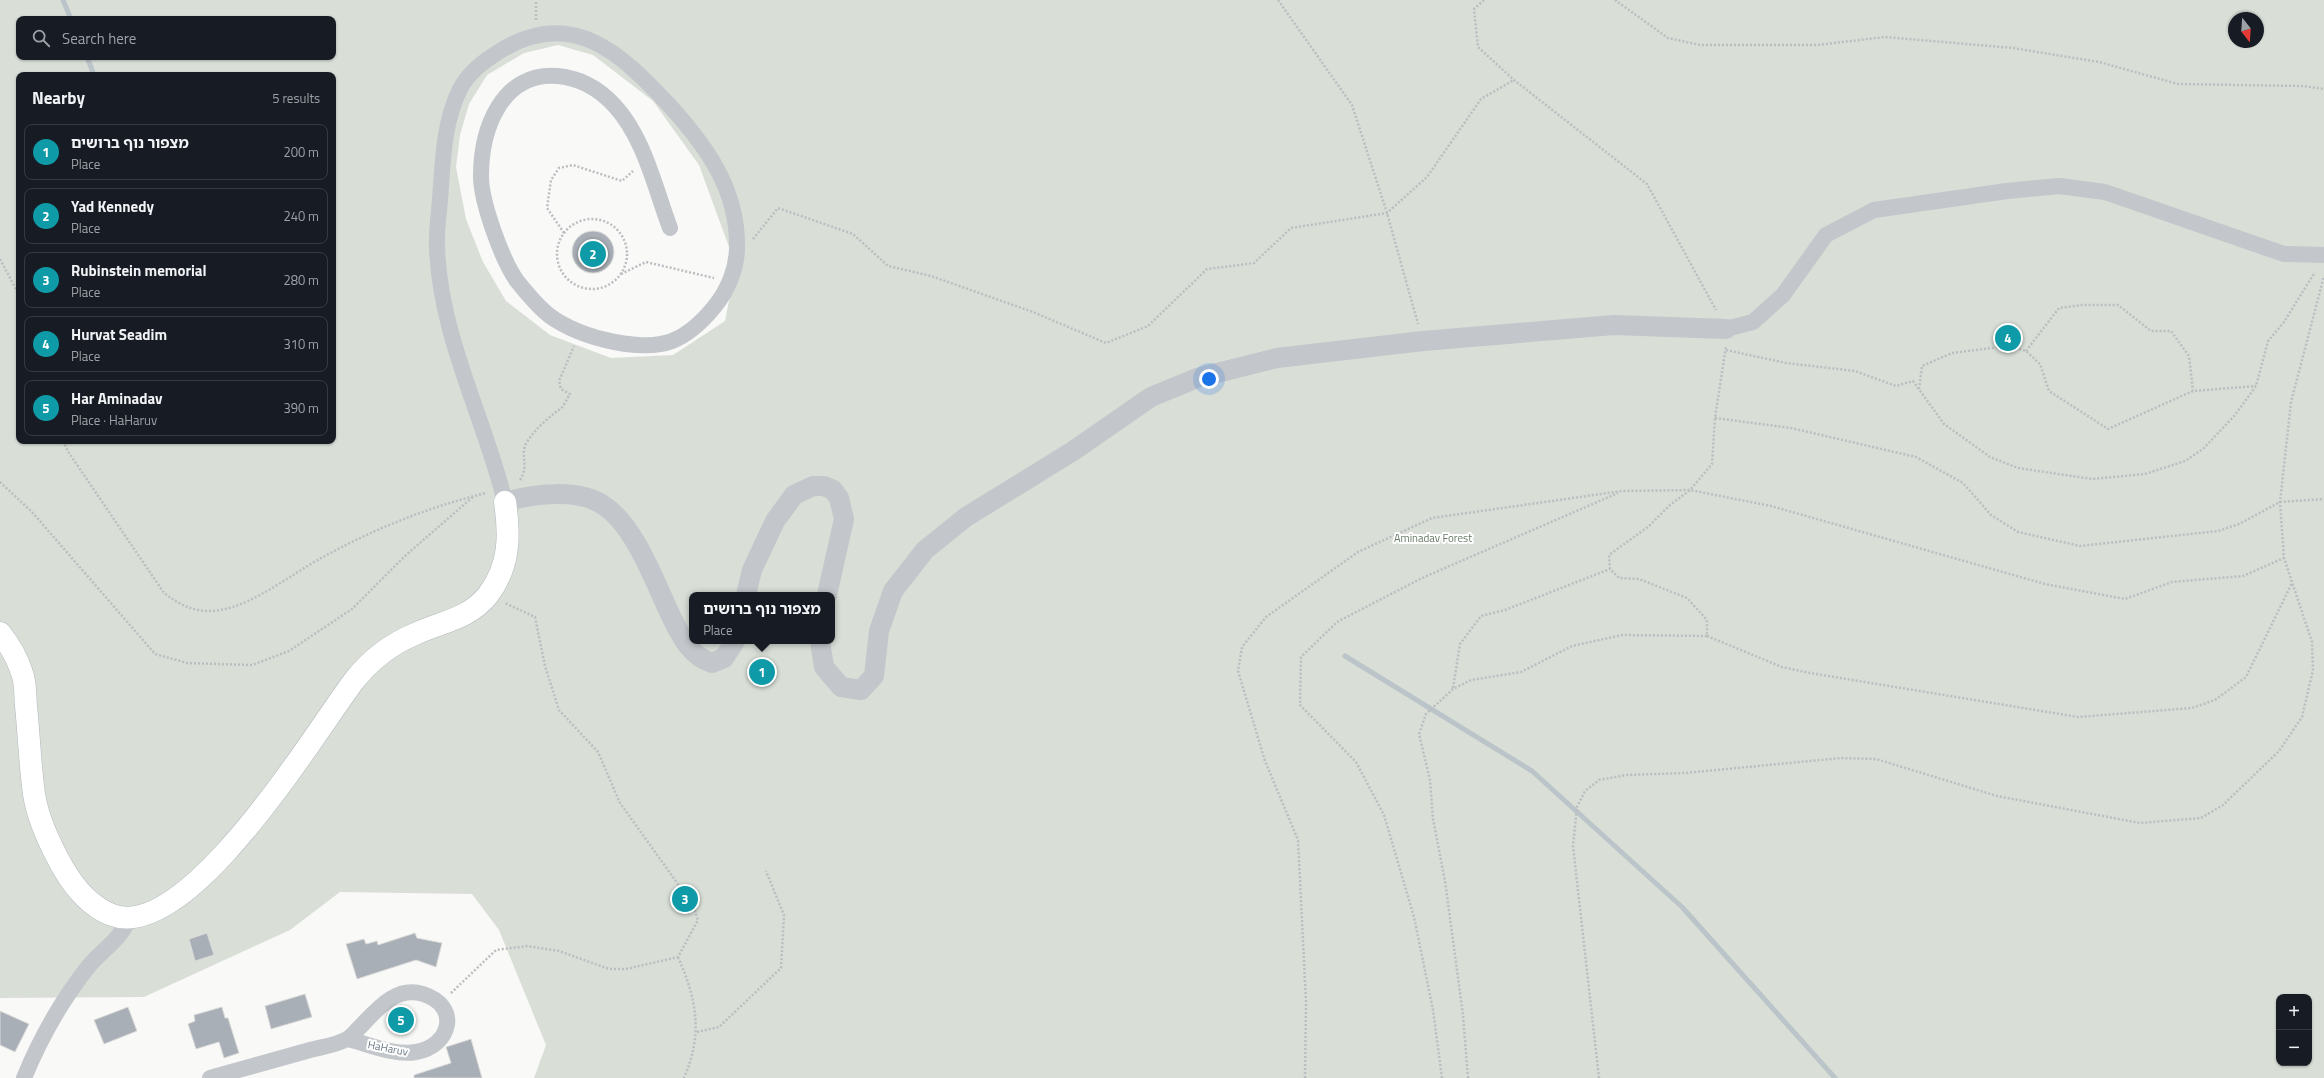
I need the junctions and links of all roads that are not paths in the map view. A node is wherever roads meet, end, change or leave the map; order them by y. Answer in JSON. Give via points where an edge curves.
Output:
{"nodes":[{"id":1,"x":670,"y":228,"type":"dead end"},
{"id":2,"x":2324,"y":255,"type":"edge"},
{"id":3,"x":1726,"y":330,"type":"joint"},
{"id":4,"x":503,"y":495,"type":"junction"},
{"id":5,"x":747,"y":592,"type":"edge"},
{"id":6,"x":828,"y":592,"type":"edge"},
{"id":7,"x":0,"y":632,"type":"edge"},
{"id":8,"x":733,"y":644,"type":"edge"},
{"id":9,"x":820,"y":644,"type":"edge"},
{"id":10,"x":129,"y":919,"type":"junction"},
{"id":11,"x":348,"y":1039,"type":"junction"},
{"id":12,"x":24,"y":1078,"type":"edge"},
{"id":13,"x":210,"y":1078,"type":"edge"}],
"edges":[{"from":1,"to":4,"type":"street","via":[[632,130],[614,105],[590,85],[570,77],[549,75],[528,79],[510,91],[492,117],[485,136],[481,178],[486,209],[516,279],[546,314],[567,326],[606,340],[649,346],[672,341],[701,324],[730,282],[737,257],[733,208],[723,178],[686,124],[652,86],[588,37],[556,32],[515,41],[480,64],[460,89],[444,139],[437,246],[446,322]]},
{"from":2,"to":3,"type":"street","via":[[2284,254],[2105,192],[2059,186],[2007,191],[1874,210],[1826,236],[1783,295],[1753,322]]},
{"from":3,"to":9,"type":"street","via":[[1614,325],[1423,341],[1277,358],[1197,378],[1151,397],[1073,450],[966,517],[925,550],[893,591],[879,631],[874,676],[861,690],[840,687],[824,668]]},
{"from":4,"to":8,"type":"street","via":[[545,494],[583,497],[602,504],[613,513],[637,547],[690,650],[700,659],[712,663],[724,658]]},
{"from":4,"to":10,"type":"main road","via":[[509,529],[508,546],[498,577],[489,594],[466,614],[416,633],[377,656],[354,682],[299,760],[206,875],[159,910]]},
{"from":5,"to":6,"type":"street","via":[[752,570],[774,521],[794,495],[813,486],[824,486],[834,490],[839,498],[844,519]]},
{"from":7,"to":10,"type":"main road","via":[[23,674],[34,797],[49,844],[71,882],[92,904],[112,915]]},
{"from":10,"to":12,"type":"street","via":[[117,939],[89,965],[60,1008]]},
{"from":11,"to":11,"type":"street","name":"HaHaruv","via":[[411,1053],[426,1049],[440,1041],[447,1028],[447,1017],[440,1003],[419,993],[400,994],[386,1002]]},
{"from":11,"to":13,"type":"street","name":"HaHaruv"}]}
